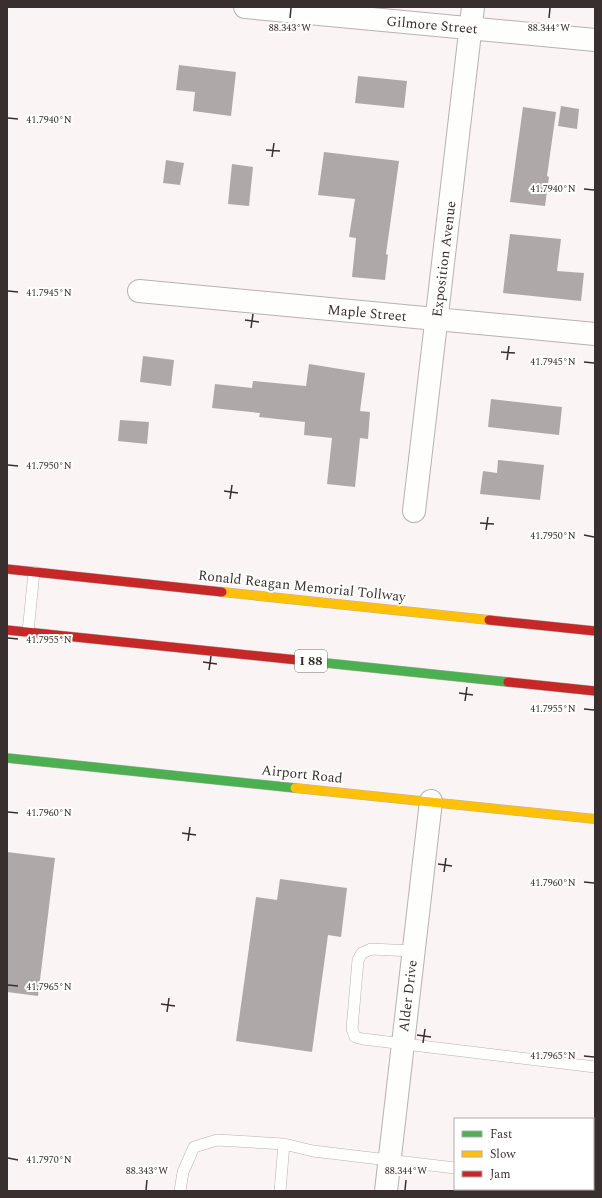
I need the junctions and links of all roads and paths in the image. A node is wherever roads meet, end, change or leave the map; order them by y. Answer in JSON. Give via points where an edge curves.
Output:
{"nodes":[{"id":1,"x":244,"y":7,"type":"edge"},
{"id":2,"x":474,"y":7,"type":"edge"},
{"id":3,"x":471,"y":28,"type":"junction"},
{"id":4,"x":595,"y":40,"type":"edge"},
{"id":5,"x":139,"y":291,"type":"dead end"},
{"id":6,"x":437,"y":319,"type":"junction"},
{"id":7,"x":595,"y":334,"type":"edge"},
{"id":8,"x":414,"y":511,"type":"dead end"},
{"id":9,"x":7,"y":569,"type":"edge"},
{"id":10,"x":34,"y":572,"type":"junction"},
{"id":11,"x":7,"y":630,"type":"edge"},
{"id":12,"x":595,"y":631,"type":"edge"},
{"id":13,"x":28,"y":632,"type":"junction"},
{"id":14,"x":595,"y":691,"type":"edge"},
{"id":15,"x":7,"y":758,"type":"edge"},
{"id":16,"x":431,"y":801,"type":"junction"},
{"id":17,"x":595,"y":819,"type":"edge"},
{"id":18,"x":413,"y":951,"type":"junction"},
{"id":19,"x":402,"y":1043,"type":"junction"},
{"id":20,"x":595,"y":1067,"type":"edge"},
{"id":21,"x":284,"y":1144,"type":"junction"},
{"id":22,"x":389,"y":1161,"type":"junction"},
{"id":23,"x":454,"y":1168,"type":"edge"},
{"id":24,"x":180,"y":1191,"type":"edge"},
{"id":25,"x":280,"y":1191,"type":"edge"},
{"id":26,"x":386,"y":1191,"type":"edge"}],
"edges":[{"from":1,"to":3,"type":"street","name":"Gilmore Street"},
{"from":2,"to":3,"type":"street","name":"Exposition Avenue"},
{"from":3,"to":4,"type":"street","name":"Gilmore Street"},
{"from":3,"to":6,"type":"street","name":"Exposition Avenue"},
{"from":5,"to":6,"type":"street","name":"Maple Street"},
{"from":6,"to":7,"type":"street","name":"Maple Street"},
{"from":6,"to":8,"type":"street","name":"Exposition Avenue"},
{"from":9,"to":10,"type":"main road","name":"Ronald Reagan Memorial Tollway"},
{"from":10,"to":12,"type":"main road","name":"Ronald Reagan Memorial Tollway"},
{"from":10,"to":13,"type":"lane"},
{"from":11,"to":13,"type":"main road","number":"I 88"},
{"from":13,"to":14,"type":"main road","number":"I 88"},
{"from":15,"to":16,"type":"main road","name":"Airport Road"},
{"from":16,"to":17,"type":"main road","name":"Airport Road"},
{"from":16,"to":18,"type":"street","name":"Alder Drive"},
{"from":18,"to":19,"type":"street","name":"Alder Drive"},
{"from":18,"to":19,"type":"lane","via":[[371,949],[362,953],[358,960],[352,1029],[355,1037]]},
{"from":19,"to":20,"type":"lane"},
{"from":19,"to":22,"type":"street","name":"Alder Drive"},
{"from":21,"to":22,"type":"lane","via":[[313,1151]]},
{"from":21,"to":24,"type":"lane","via":[[217,1140],[194,1147],[183,1172]]},
{"from":21,"to":25,"type":"lane"},
{"from":22,"to":23,"type":"lane"},
{"from":22,"to":26,"type":"street","name":"Alder Drive"}]}
